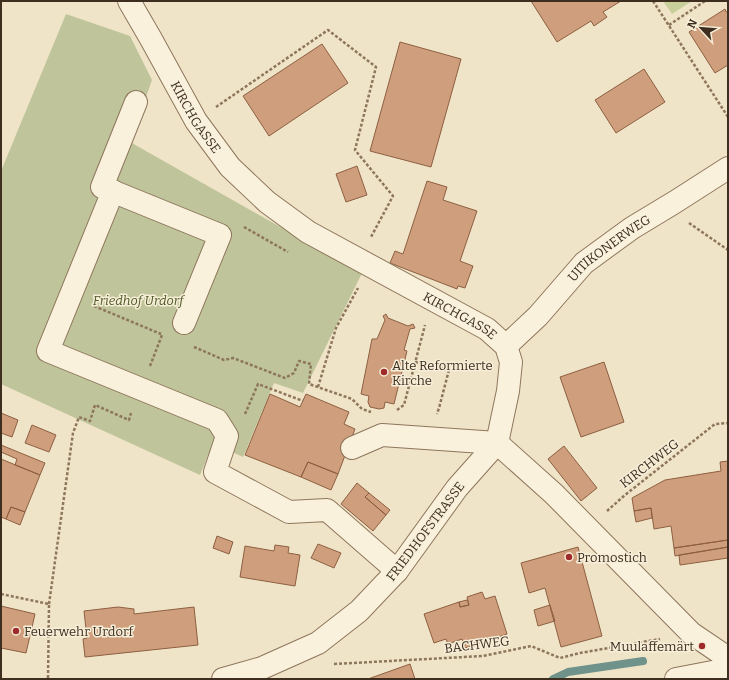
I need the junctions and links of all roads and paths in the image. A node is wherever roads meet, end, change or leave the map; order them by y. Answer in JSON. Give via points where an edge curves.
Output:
{"nodes":[{"id":1,"x":128,"y":1,"type":"edge"},
{"id":2,"x":653,"y":1,"type":"edge"},
{"id":3,"x":705,"y":1,"type":"edge"},
{"id":4,"x":669,"y":25,"type":"junction"},
{"id":5,"x":136,"y":102,"type":"dead end"},
{"id":6,"x":728,"y":117,"type":"edge"},
{"id":7,"x":196,"y":121,"type":"junction"},
{"id":8,"x":728,"y":168,"type":"edge"},
{"id":9,"x":113,"y":191,"type":"junction"},
{"id":10,"x":675,"y":202,"type":"junction"},
{"id":11,"x":238,"y":224,"type":"dead end"},
{"id":12,"x":728,"y":250,"type":"edge"},
{"id":13,"x":292,"y":254,"type":"dead end"},
{"id":14,"x":359,"y":260,"type":"junction"},
{"id":15,"x":354,"y":284,"type":"dead end"},
{"id":16,"x":70,"y":297,"type":"junction"},
{"id":17,"x":426,"y":321,"type":"dead end"},
{"id":18,"x":176,"y":330,"type":"joint"},
{"id":19,"x":188,"y":345,"type":"dead end"},
{"id":20,"x":506,"y":346,"type":"junction"},
{"id":21,"x":415,"y":362,"type":"junction"},
{"id":22,"x":318,"y":387,"type":"junction"},
{"id":23,"x":303,"y":400,"type":"dead end"},
{"id":24,"x":393,"y":412,"type":"dead end"},
{"id":25,"x":375,"y":413,"type":"dead end"},
{"id":26,"x":728,"y":423,"type":"edge"},
{"id":27,"x":73,"y":433,"type":"dead end"},
{"id":28,"x":227,"y":436,"type":"junction"},
{"id":29,"x":427,"y":438,"type":"junction"},
{"id":30,"x":497,"y":444,"type":"junction"},
{"id":31,"x":352,"y":448,"type":"dead end"},
{"id":32,"x":587,"y":528,"type":"junction"},
{"id":33,"x":397,"y":571,"type":"junction"},
{"id":34,"x":1,"y":594,"type":"edge"},
{"id":35,"x":49,"y":604,"type":"junction"},
{"id":36,"x":691,"y":633,"type":"junction"},
{"id":37,"x":728,"y":658,"type":"edge"},
{"id":38,"x":330,"y":664,"type":"dead end"},
{"id":39,"x":728,"y":669,"type":"edge"},
{"id":40,"x":48,"y":679,"type":"edge"},
{"id":41,"x":223,"y":679,"type":"edge"},
{"id":42,"x":676,"y":679,"type":"edge"}],
"edges":[{"from":1,"to":7,"type":"street","name":"KIRCHGASSE"},
{"from":2,"to":4,"type":"path"},
{"from":3,"to":4,"type":"path"},
{"from":4,"to":6,"type":"path"},
{"from":5,"to":9,"type":"street","via":[[102,187]]},
{"from":7,"to":14,"type":"street","name":"KIRCHGASSE","via":[[230,167],[267,202],[308,232]]},
{"from":7,"to":14,"type":"path","via":[[328,30],[376,67],[354,150],[393,196]]},
{"from":8,"to":10,"type":"street","name":"UITIKONERWEG"},
{"from":9,"to":16,"type":"street"},
{"from":9,"to":18,"type":"street","via":[[220,235]]},
{"from":10,"to":12,"type":"path","via":[[689,223]]},
{"from":10,"to":20,"type":"street","name":"UITIKONERWEG","via":[[632,228],[584,263],[538,316]]},
{"from":11,"to":13,"type":"path"},
{"from":14,"to":20,"type":"street","name":"KIRCHGASSE","via":[[487,329]]},
{"from":15,"to":22,"type":"path","via":[[359,286],[336,328]]},
{"from":16,"to":18,"type":"path"},
{"from":16,"to":28,"type":"street","via":[[48,351],[217,420]]},
{"from":17,"to":21,"type":"path"},
{"from":19,"to":22,"type":"path","via":[[224,360],[233,358],[285,378],[294,373],[299,361],[311,364],[309,384]]},
{"from":20,"to":30,"type":"street","name":"KIRCHGASSE","via":[[511,362]]},
{"from":21,"to":24,"type":"path","via":[[404,405]]},
{"from":21,"to":29,"type":"path","via":[[449,370],[439,408]]},
{"from":22,"to":25,"type":"path","via":[[352,399],[362,409]]},
{"from":23,"to":28,"type":"path","via":[[258,384],[241,422]]},
{"from":26,"to":32,"type":"path","name":"KIRCHWEG","via":[[715,424]]},
{"from":27,"to":35,"type":"path"},
{"from":28,"to":33,"type":"street","via":[[215,472],[289,512],[327,510]]},
{"from":29,"to":30,"type":"street"},
{"from":29,"to":31,"type":"street","via":[[382,435]]},
{"from":30,"to":32,"type":"street","via":[[554,494]]},
{"from":30,"to":33,"type":"street","name":"FRIEDHOFSTRASSE","via":[[457,488]]},
{"from":32,"to":36,"type":"street"},
{"from":33,"to":41,"type":"street","name":"FRIEDHOFSTRASSE","via":[[359,611],[318,643],[262,668]]},
{"from":34,"to":35,"type":"path"},
{"from":35,"to":40,"type":"path"},
{"from":36,"to":37,"type":"street"},
{"from":36,"to":38,"type":"path","name":"BACHWEG","via":[[560,658],[532,646],[483,656]]},
{"from":39,"to":42,"type":"street"}]}
